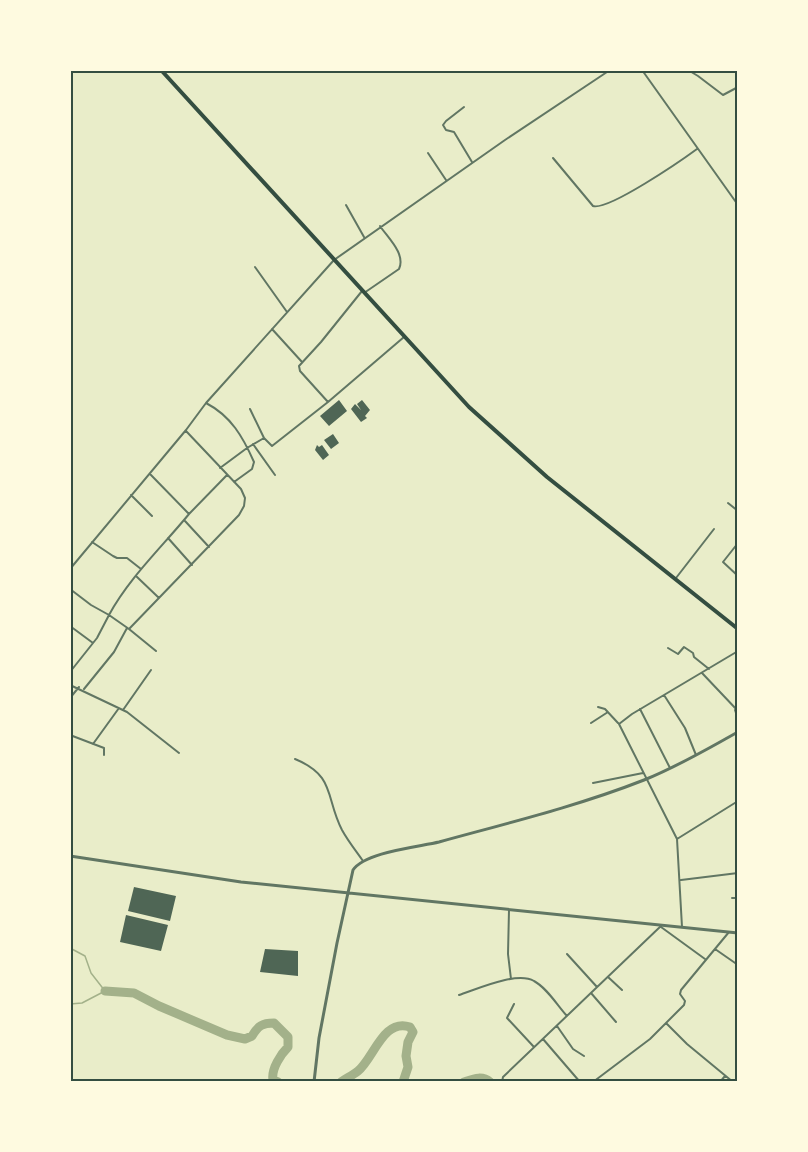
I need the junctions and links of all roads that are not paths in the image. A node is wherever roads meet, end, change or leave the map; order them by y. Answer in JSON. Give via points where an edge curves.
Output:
{"nodes":[{"id":1,"x":161,"y":70,"type":"edge"},
{"id":2,"x":610,"y":70,"type":"edge"},
{"id":3,"x":642,"y":70,"type":"edge"},
{"id":4,"x":688,"y":70,"type":"edge"},
{"id":5,"x":738,"y":87,"type":"edge"},
{"id":6,"x":464,"y":107,"type":"dead end"},
{"id":7,"x":697,"y":149,"type":"junction"},
{"id":8,"x":428,"y":153,"type":"dead end"},
{"id":9,"x":553,"y":158,"type":"dead end"},
{"id":10,"x":472,"y":162,"type":"junction"},
{"id":11,"x":446,"y":180,"type":"junction"},
{"id":12,"x":346,"y":205,"type":"dead end"},
{"id":13,"x":738,"y":205,"type":"edge"},
{"id":14,"x":380,"y":226,"type":"junction"},
{"id":15,"x":364,"y":237,"type":"junction"},
{"id":16,"x":334,"y":260,"type":"junction"},
{"id":17,"x":255,"y":267,"type":"dead end"},
{"id":18,"x":363,"y":292,"type":"junction"},
{"id":19,"x":287,"y":312,"type":"junction"},
{"id":20,"x":272,"y":329,"type":"junction"},
{"id":21,"x":404,"y":337,"type":"junction"},
{"id":22,"x":302,"y":362,"type":"junction"},
{"id":23,"x":328,"y":402,"type":"junction"},
{"id":24,"x":206,"y":403,"type":"junction"},
{"id":25,"x":250,"y":408,"type":"dead end"},
{"id":26,"x":186,"y":430,"type":"junction"},
{"id":27,"x":264,"y":438,"type":"junction"},
{"id":28,"x":253,"y":444,"type":"junction"},
{"id":29,"x":247,"y":448,"type":"junction"},
{"id":30,"x":220,"y":468,"type":"junction"},
{"id":31,"x":150,"y":474,"type":"junction"},
{"id":32,"x":227,"y":476,"type":"junction"},
{"id":33,"x":275,"y":476,"type":"dead end"},
{"id":34,"x":234,"y":483,"type":"junction"},
{"id":35,"x":131,"y":495,"type":"junction"},
{"id":36,"x":728,"y":503,"type":"dead end"},
{"id":37,"x":738,"y":511,"type":"edge"},
{"id":38,"x":189,"y":514,"type":"junction"},
{"id":39,"x":152,"y":516,"type":"dead end"},
{"id":40,"x":184,"y":520,"type":"junction"},
{"id":41,"x":714,"y":529,"type":"dead end"},
{"id":42,"x":168,"y":538,"type":"junction"},
{"id":43,"x":92,"y":542,"type":"junction"},
{"id":44,"x":738,"y":543,"type":"edge"},
{"id":45,"x":209,"y":547,"type":"junction"},
{"id":46,"x":192,"y":565,"type":"junction"},
{"id":47,"x":70,"y":569,"type":"edge"},
{"id":48,"x":142,"y":569,"type":"junction"},
{"id":49,"x":136,"y":576,"type":"junction"},
{"id":50,"x":738,"y":576,"type":"edge"},
{"id":51,"x":675,"y":580,"type":"junction"},
{"id":52,"x":70,"y":589,"type":"edge"},
{"id":53,"x":159,"y":598,"type":"junction"},
{"id":54,"x":109,"y":615,"type":"junction"},
{"id":55,"x":70,"y":626,"type":"edge"},
{"id":56,"x":128,"y":628,"type":"junction"},
{"id":57,"x":738,"y":629,"type":"edge"},
{"id":58,"x":93,"y":643,"type":"junction"},
{"id":59,"x":668,"y":648,"type":"dead end"},
{"id":60,"x":156,"y":651,"type":"dead end"},
{"id":61,"x":738,"y":651,"type":"edge"},
{"id":62,"x":709,"y":669,"type":"junction"},
{"id":63,"x":151,"y":670,"type":"dead end"},
{"id":64,"x":70,"y":672,"type":"edge"},
{"id":65,"x":702,"y":673,"type":"junction"},
{"id":66,"x":70,"y":685,"type":"edge"},
{"id":67,"x":79,"y":687,"type":"junction"},
{"id":68,"x":84,"y":690,"type":"junction"},
{"id":69,"x":664,"y":695,"type":"junction"},
{"id":70,"x":70,"y":698,"type":"edge"},
{"id":71,"x":598,"y":707,"type":"dead end"},
{"id":72,"x":119,"y":708,"type":"junction"},
{"id":73,"x":640,"y":709,"type":"junction"},
{"id":74,"x":123,"y":710,"type":"junction"},
{"id":75,"x":736,"y":710,"type":"edge"},
{"id":76,"x":608,"y":712,"type":"junction"},
{"id":77,"x":738,"y":719,"type":"edge"},
{"id":78,"x":591,"y":723,"type":"dead end"},
{"id":79,"x":619,"y":724,"type":"junction"},
{"id":80,"x":738,"y":732,"type":"edge"},
{"id":81,"x":70,"y":735,"type":"edge"},
{"id":82,"x":93,"y":744,"type":"junction"},
{"id":83,"x":179,"y":753,"type":"dead end"},
{"id":84,"x":104,"y":755,"type":"dead end"},
{"id":85,"x":696,"y":755,"type":"junction"},
{"id":86,"x":296,"y":759,"type":"dead end"},
{"id":87,"x":671,"y":768,"type":"junction"},
{"id":88,"x":643,"y":773,"type":"junction"},
{"id":89,"x":646,"y":779,"type":"junction"},
{"id":90,"x":593,"y":783,"type":"dead end"},
{"id":91,"x":738,"y":801,"type":"edge"},
{"id":92,"x":677,"y":839,"type":"junction"},
{"id":93,"x":70,"y":856,"type":"edge"},
{"id":94,"x":363,"y":861,"type":"junction"},
{"id":95,"x":738,"y":873,"type":"edge"},
{"id":96,"x":680,"y":880,"type":"junction"},
{"id":97,"x":348,"y":892,"type":"junction"},
{"id":98,"x":732,"y":898,"type":"dead end"},
{"id":99,"x":738,"y":898,"type":"edge"},
{"id":100,"x":509,"y":909,"type":"junction"},
{"id":101,"x":662,"y":926,"type":"junction"},
{"id":102,"x":682,"y":927,"type":"junction"},
{"id":103,"x":729,"y":932,"type":"junction"},
{"id":104,"x":738,"y":933,"type":"edge"},
{"id":105,"x":715,"y":949,"type":"junction"},
{"id":106,"x":567,"y":954,"type":"dead end"},
{"id":107,"x":706,"y":960,"type":"junction"},
{"id":108,"x":738,"y":965,"type":"edge"},
{"id":109,"x":608,"y":977,"type":"junction"},
{"id":110,"x":511,"y":979,"type":"junction"},
{"id":111,"x":597,"y":987,"type":"junction"},
{"id":112,"x":622,"y":990,"type":"dead end"},
{"id":113,"x":591,"y":993,"type":"junction"},
{"id":114,"x":459,"y":994,"type":"dead end"},
{"id":115,"x":514,"y":1004,"type":"dead end"},
{"id":116,"x":567,"y":1016,"type":"junction"},
{"id":117,"x":616,"y":1022,"type":"dead end"},
{"id":118,"x":666,"y":1023,"type":"junction"},
{"id":119,"x":557,"y":1026,"type":"junction"},
{"id":120,"x":543,"y":1039,"type":"junction"},
{"id":121,"x":534,"y":1047,"type":"junction"},
{"id":122,"x":584,"y":1056,"type":"dead end"},
{"id":123,"x":725,"y":1076,"type":"junction"},
{"id":124,"x":314,"y":1080,"type":"edge"},
{"id":125,"x":595,"y":1081,"type":"edge"},
{"id":126,"x":502,"y":1082,"type":"edge"},
{"id":127,"x":580,"y":1082,"type":"edge"},
{"id":128,"x":720,"y":1082,"type":"edge"},
{"id":129,"x":733,"y":1082,"type":"edge"}],
"edges":[{"from":1,"to":16,"type":"main road"},
{"from":2,"to":10,"type":"street"},
{"from":3,"to":7,"type":"street"},
{"from":4,"to":5,"type":"street","via":[[723,95]]},
{"from":6,"to":10,"type":"street","via":[[443,125],[454,132]]},
{"from":7,"to":9,"type":"street","via":[[613,202],[597,207]]},
{"from":7,"to":13,"type":"street"},
{"from":8,"to":11,"type":"street"},
{"from":10,"to":11,"type":"street"},
{"from":11,"to":14,"type":"street"},
{"from":12,"to":15,"type":"street"},
{"from":14,"to":15,"type":"street"},
{"from":14,"to":18,"type":"street","via":[[401,264]]},
{"from":15,"to":16,"type":"street"},
{"from":16,"to":18,"type":"main road"},
{"from":16,"to":19,"type":"street"},
{"from":17,"to":19,"type":"street"},
{"from":18,"to":21,"type":"main road"},
{"from":18,"to":22,"type":"street"},
{"from":19,"to":20,"type":"street"},
{"from":20,"to":22,"type":"street"},
{"from":20,"to":24,"type":"street"},
{"from":21,"to":23,"type":"street"},
{"from":21,"to":51,"type":"main road","via":[[496,433]]},
{"from":22,"to":23,"type":"street","via":[[300,370]]},
{"from":23,"to":27,"type":"street","via":[[272,446]]},
{"from":24,"to":26,"type":"street"},
{"from":24,"to":29,"type":"street","via":[[224,414]]},
{"from":25,"to":27,"type":"street"},
{"from":26,"to":30,"type":"street"},
{"from":26,"to":31,"type":"street"},
{"from":27,"to":28,"type":"street"},
{"from":28,"to":29,"type":"street"},
{"from":28,"to":33,"type":"street"},
{"from":29,"to":30,"type":"street"},
{"from":29,"to":34,"type":"street","via":[[254,467]]},
{"from":30,"to":32,"type":"street"},
{"from":31,"to":35,"type":"street"},
{"from":31,"to":38,"type":"street"},
{"from":32,"to":34,"type":"street"},
{"from":32,"to":38,"type":"street"},
{"from":34,"to":45,"type":"street","via":[[244,494],[244,506]]},
{"from":35,"to":39,"type":"street"},
{"from":35,"to":43,"type":"street"},
{"from":36,"to":37,"type":"street"},
{"from":38,"to":40,"type":"street"},
{"from":40,"to":42,"type":"street"},
{"from":40,"to":45,"type":"street"},
{"from":41,"to":51,"type":"street"},
{"from":42,"to":46,"type":"street"},
{"from":42,"to":48,"type":"street"},
{"from":43,"to":47,"type":"street"},
{"from":43,"to":48,"type":"street"},
{"from":44,"to":50,"type":"street","via":[[723,562]]},
{"from":45,"to":46,"type":"street"},
{"from":46,"to":53,"type":"street"},
{"from":48,"to":49,"type":"street"},
{"from":49,"to":53,"type":"street"},
{"from":49,"to":54,"type":"street"},
{"from":51,"to":57,"type":"main road"},
{"from":52,"to":54,"type":"street"},
{"from":53,"to":56,"type":"street"},
{"from":54,"to":56,"type":"street"},
{"from":54,"to":58,"type":"street"},
{"from":55,"to":58,"type":"street"},
{"from":56,"to":60,"type":"street"},
{"from":56,"to":68,"type":"street"},
{"from":58,"to":64,"type":"street"},
{"from":59,"to":62,"type":"street","via":[[678,654],[684,647]]},
{"from":61,"to":62,"type":"street"},
{"from":62,"to":65,"type":"street"},
{"from":63,"to":74,"type":"street"},
{"from":65,"to":69,"type":"street"},
{"from":65,"to":75,"type":"street"},
{"from":66,"to":67,"type":"street"},
{"from":67,"to":68,"type":"street"},
{"from":67,"to":70,"type":"street"},
{"from":68,"to":72,"type":"street"},
{"from":69,"to":73,"type":"street"},
{"from":69,"to":85,"type":"street"},
{"from":71,"to":76,"type":"street"},
{"from":72,"to":74,"type":"street"},
{"from":72,"to":82,"type":"street"},
{"from":73,"to":79,"type":"street"},
{"from":73,"to":87,"type":"street"},
{"from":74,"to":83,"type":"street"},
{"from":75,"to":77,"type":"street"},
{"from":76,"to":78,"type":"street"},
{"from":76,"to":79,"type":"street"},
{"from":79,"to":88,"type":"street"},
{"from":80,"to":85,"type":"street"},
{"from":81,"to":82,"type":"street"},
{"from":82,"to":84,"type":"street","via":[[105,748]]},
{"from":85,"to":87,"type":"street"},
{"from":86,"to":94,"type":"street","via":[[321,776],[342,830]]},
{"from":87,"to":89,"type":"street"},
{"from":88,"to":89,"type":"street"},
{"from":88,"to":90,"type":"street"},
{"from":89,"to":92,"type":"street"},
{"from":89,"to":94,"type":"street","via":[[553,810]]},
{"from":91,"to":92,"type":"street"},
{"from":92,"to":96,"type":"street"},
{"from":93,"to":97,"type":"street","via":[[241,882]]},
{"from":94,"to":97,"type":"street","via":[[353,870]]},
{"from":95,"to":96,"type":"street"},
{"from":96,"to":102,"type":"street"},
{"from":97,"to":100,"type":"street"},
{"from":97,"to":124,"type":"street"},
{"from":98,"to":99,"type":"street"},
{"from":100,"to":101,"type":"street"},
{"from":100,"to":110,"type":"street"},
{"from":101,"to":102,"type":"street"},
{"from":101,"to":107,"type":"street"},
{"from":101,"to":109,"type":"street"},
{"from":102,"to":103,"type":"street"},
{"from":103,"to":104,"type":"street"},
{"from":103,"to":105,"type":"street"},
{"from":105,"to":107,"type":"street"},
{"from":105,"to":108,"type":"street"},
{"from":106,"to":111,"type":"street"},
{"from":107,"to":118,"type":"street","via":[[681,990],[685,1003]]},
{"from":109,"to":111,"type":"street"},
{"from":109,"to":112,"type":"street"},
{"from":110,"to":114,"type":"street"},
{"from":110,"to":116,"type":"street","via":[[536,982]]},
{"from":111,"to":113,"type":"street"},
{"from":113,"to":116,"type":"street"},
{"from":113,"to":117,"type":"street"},
{"from":115,"to":121,"type":"street","via":[[506,1017]]},
{"from":116,"to":119,"type":"street"},
{"from":118,"to":123,"type":"street"},
{"from":118,"to":125,"type":"street"},
{"from":119,"to":120,"type":"street"},
{"from":119,"to":122,"type":"street","via":[[573,1049]]},
{"from":120,"to":121,"type":"street"},
{"from":120,"to":127,"type":"street"},
{"from":121,"to":126,"type":"street"},
{"from":123,"to":128,"type":"street"},
{"from":123,"to":129,"type":"street"}]}
